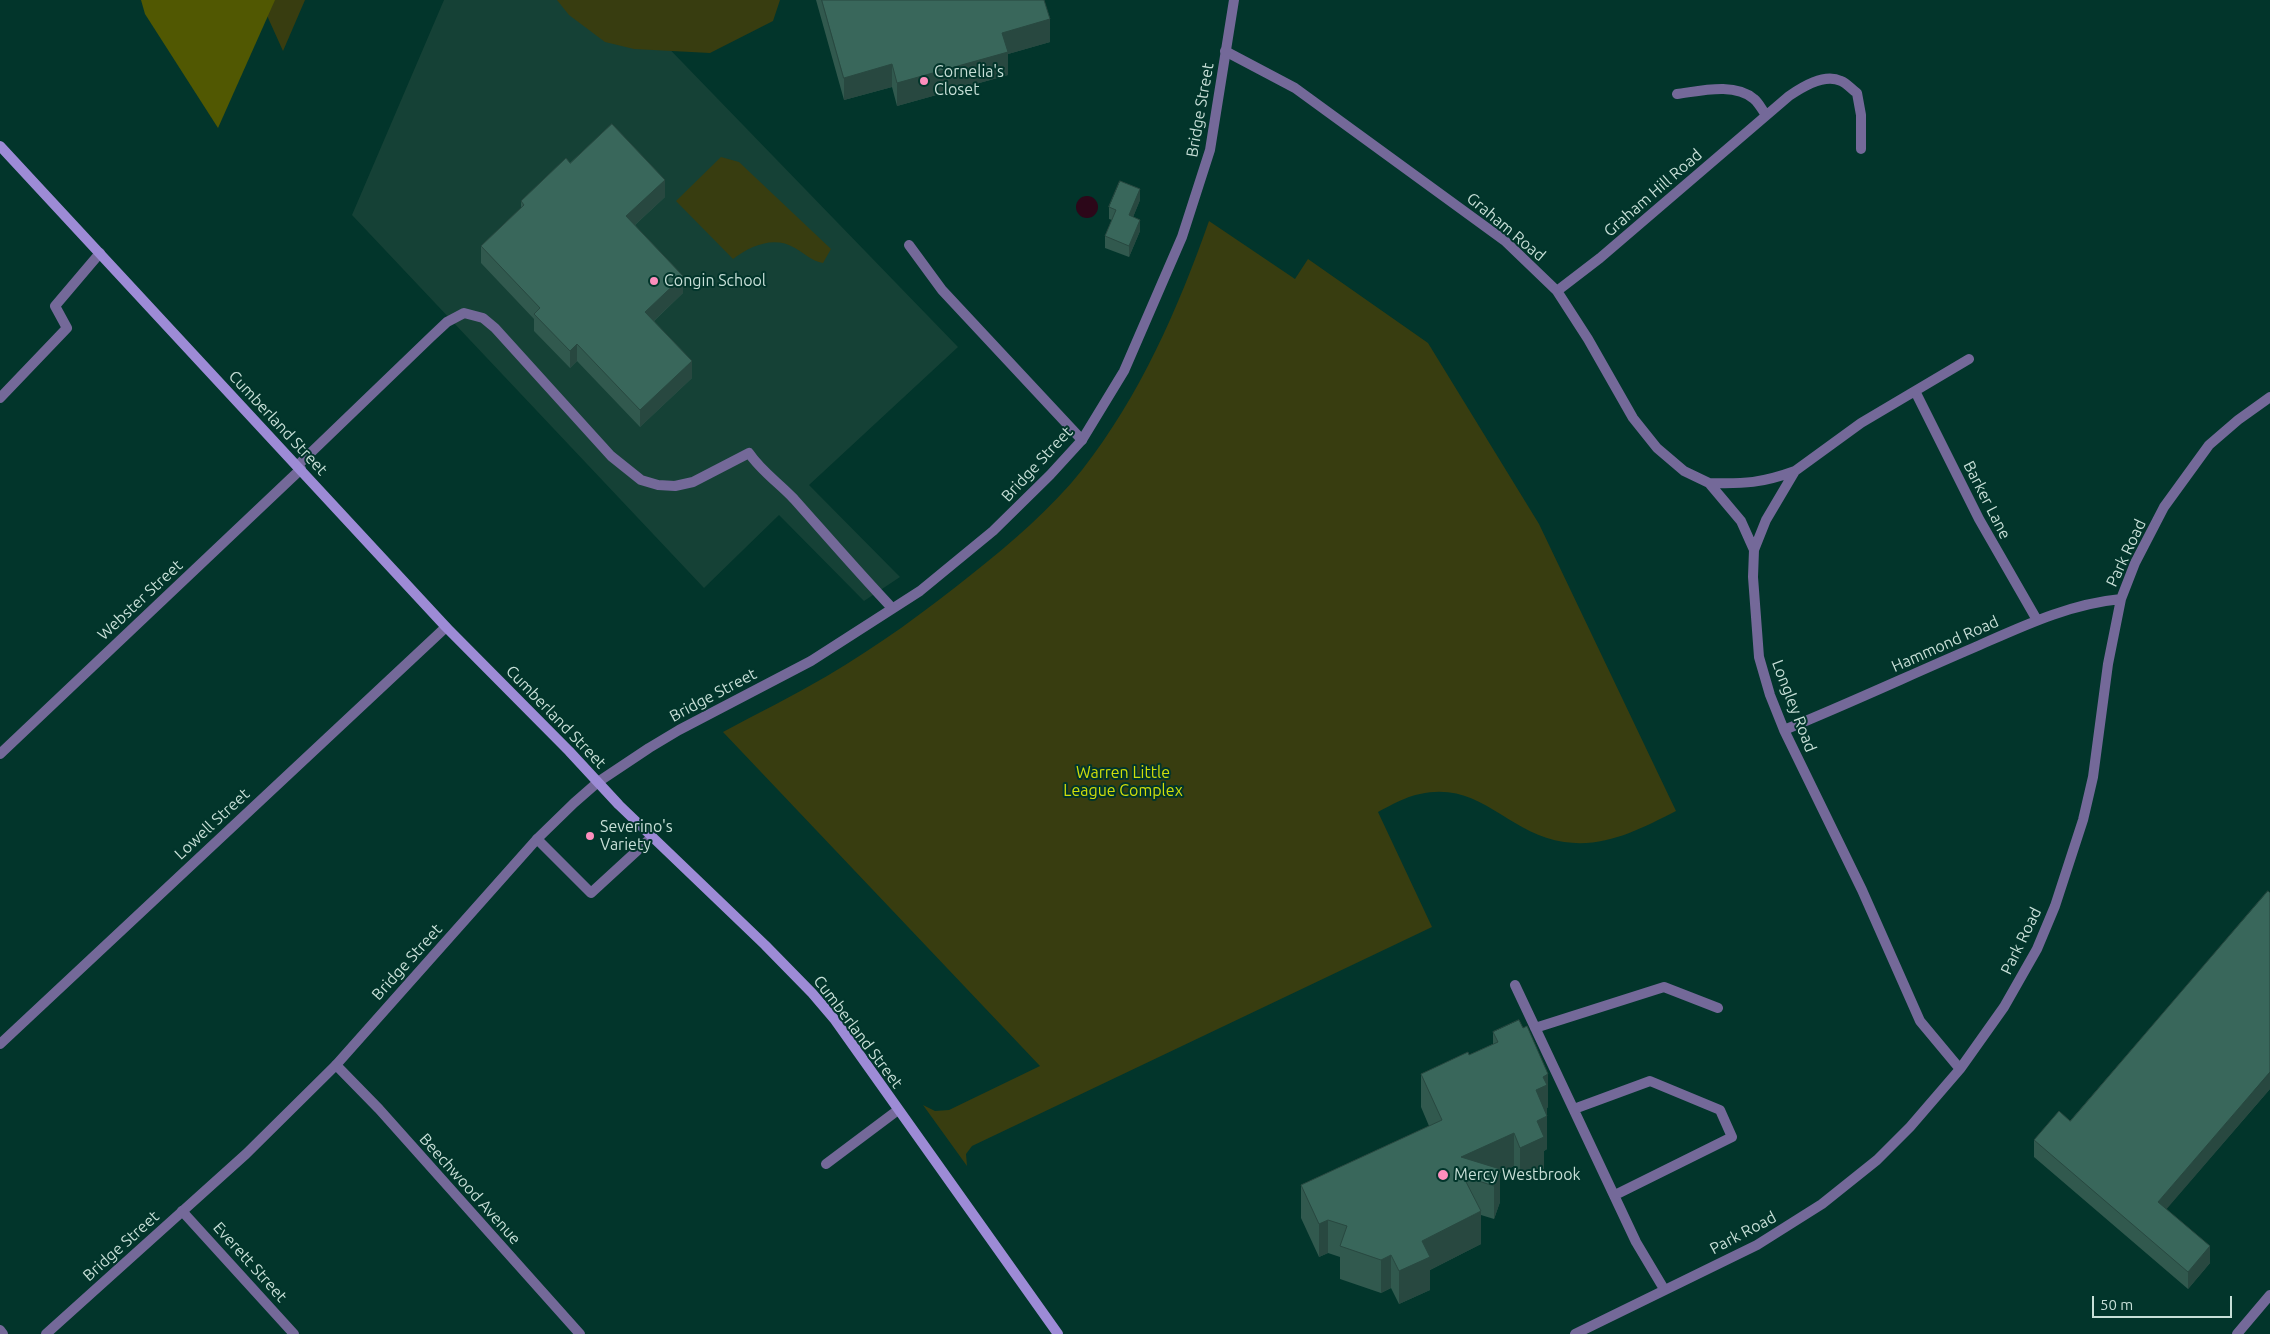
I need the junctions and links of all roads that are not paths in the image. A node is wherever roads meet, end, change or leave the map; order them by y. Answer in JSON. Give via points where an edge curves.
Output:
{"nodes":[{"id":1,"x":1234,"y":0,"type":"edge"},
{"id":2,"x":1225,"y":51,"type":"junction"},
{"id":3,"x":1677,"y":94,"type":"dead end"},
{"id":4,"x":1766,"y":115,"type":"junction"},
{"id":5,"x":0,"y":146,"type":"edge"},
{"id":6,"x":1861,"y":149,"type":"dead end"},
{"id":7,"x":910,"y":245,"type":"dead end"},
{"id":8,"x":100,"y":253,"type":"junction"},
{"id":9,"x":1557,"y":291,"type":"junction"},
{"id":10,"x":1969,"y":359,"type":"dead end"},
{"id":11,"x":1915,"y":392,"type":"junction"},
{"id":12,"x":2270,"y":397,"type":"edge"},
{"id":13,"x":0,"y":398,"type":"edge"},
{"id":14,"x":1082,"y":440,"type":"junction"},
{"id":15,"x":300,"y":467,"type":"junction"},
{"id":16,"x":1795,"y":471,"type":"junction"},
{"id":17,"x":1710,"y":483,"type":"junction"},
{"id":18,"x":1754,"y":550,"type":"junction"},
{"id":19,"x":2121,"y":599,"type":"junction"},
{"id":20,"x":892,"y":608,"type":"junction"},
{"id":21,"x":2037,"y":620,"type":"junction"},
{"id":22,"x":446,"y":627,"type":"junction"},
{"id":23,"x":1784,"y":730,"type":"junction"},
{"id":24,"x":0,"y":754,"type":"edge"},
{"id":25,"x":598,"y":782,"type":"junction"},
{"id":26,"x":652,"y":837,"type":"junction"},
{"id":27,"x":537,"y":838,"type":"junction"},
{"id":28,"x":1515,"y":985,"type":"dead end"},
{"id":29,"x":1718,"y":1008,"type":"dead end"},
{"id":30,"x":1534,"y":1028,"type":"junction"},
{"id":31,"x":0,"y":1044,"type":"edge"},
{"id":32,"x":336,"y":1065,"type":"junction"},
{"id":33,"x":1960,"y":1069,"type":"junction"},
{"id":34,"x":1574,"y":1109,"type":"junction"},
{"id":35,"x":898,"y":1110,"type":"junction"},
{"id":36,"x":826,"y":1164,"type":"dead end"},
{"id":37,"x":1615,"y":1195,"type":"junction"},
{"id":38,"x":182,"y":1211,"type":"junction"},
{"id":39,"x":1664,"y":1289,"type":"junction"},
{"id":40,"x":2270,"y":1295,"type":"edge"},
{"id":41,"x":0,"y":1330,"type":"edge"},
{"id":42,"x":3,"y":1334,"type":"edge"},
{"id":43,"x":46,"y":1334,"type":"edge"},
{"id":44,"x":294,"y":1334,"type":"edge"},
{"id":45,"x":580,"y":1334,"type":"edge"},
{"id":46,"x":1058,"y":1334,"type":"edge"},
{"id":47,"x":1574,"y":1334,"type":"edge"},
{"id":48,"x":2237,"y":1334,"type":"edge"}],
"edges":[{"from":1,"to":2,"type":"street","name":"Bridge Street"},
{"from":2,"to":9,"type":"street","name":"Graham Road","via":[[1295,88],[1443,194],[1505,241]]},
{"from":2,"to":14,"type":"street","name":"Bridge Street","via":[[1210,150],[1182,237],[1124,371]]},
{"from":3,"to":4,"type":"street","via":[[1738,91],[1754,99]]},
{"from":4,"to":6,"type":"street","name":"Graham Hill Road","via":[[1804,86],[1821,80],[1840,80],[1857,94]]},
{"from":4,"to":9,"type":"street","name":"Graham Hill Road"},
{"from":5,"to":8,"type":"main road","name":"Cumberland Street"},
{"from":7,"to":14,"type":"street","via":[[942,290]]},
{"from":8,"to":13,"type":"street","via":[[54,306],[67,328]]},
{"from":8,"to":15,"type":"main road","name":"Cumberland Street"},
{"from":9,"to":17,"type":"street","name":"Graham Road","via":[[1633,418],[1656,448],[1684,471]]},
{"from":10,"to":11,"type":"street","name":"Longley Road"},
{"from":11,"to":16,"type":"street","name":"Longley Road","via":[[1861,423]]},
{"from":11,"to":21,"type":"street","name":"Barker Lane","via":[[1980,519]]},
{"from":12,"to":19,"type":"street","name":"Park Road","via":[[2209,446],[2175,491],[2135,563]]},
{"from":14,"to":20,"type":"street","name":"Bridge Street","via":[[993,531],[920,591]]},
{"from":15,"to":20,"type":"street","name":"Webster Street","via":[[376,388],[447,322],[464,313],[483,318],[495,328],[611,456],[641,480],[675,486],[693,482],[749,453],[758,467],[793,498]]},
{"from":15,"to":22,"type":"main road","name":"Cumberland Street"},
{"from":15,"to":24,"type":"street","name":"Webster Street"},
{"from":16,"to":17,"type":"street","name":"Graham Road","via":[[1749,484]]},
{"from":16,"to":18,"type":"street","name":"Longley Road","via":[[1766,520]]},
{"from":17,"to":18,"type":"street","name":"Graham Road","via":[[1741,521]]},
{"from":18,"to":23,"type":"street","name":"Longley Road","via":[[1759,657]]},
{"from":19,"to":21,"type":"street","name":"Hammond Road","via":[[2093,602]]},
{"from":19,"to":33,"type":"street","name":"Park Road","via":[[2108,664],[2093,776],[2083,820],[2055,906],[2037,950],[2004,1007]]},
{"from":20,"to":25,"type":"street","name":"Bridge Street","via":[[810,660],[679,730]]},
{"from":21,"to":23,"type":"street","name":"Hammond Road","via":[[1851,704]]},
{"from":22,"to":25,"type":"main road","name":"Cumberland Street"},
{"from":22,"to":31,"type":"street","name":"Lowell Street"},
{"from":23,"to":33,"type":"street","name":"Longley Road","via":[[1862,890],[1920,1021]]},
{"from":25,"to":26,"type":"main road","name":"Cumberland Street"},
{"from":25,"to":27,"type":"street","name":"Bridge Street"},
{"from":26,"to":27,"type":"street","via":[[591,893]]},
{"from":26,"to":35,"type":"main road","name":"Cumberland Street","via":[[812,993]]},
{"from":27,"to":32,"type":"street","name":"Bridge Street"},
{"from":28,"to":30,"type":"street"},
{"from":29,"to":30,"type":"street","via":[[1664,988]]},
{"from":30,"to":34,"type":"street"},
{"from":32,"to":38,"type":"street","name":"Bridge Street","via":[[246,1154]]},
{"from":32,"to":45,"type":"street","name":"Beechwood Avenue"},
{"from":33,"to":39,"type":"street","name":"Park Road","via":[[1877,1160],[1822,1204],[1757,1245]]},
{"from":34,"to":37,"type":"street"},
{"from":34,"to":37,"type":"street","via":[[1650,1081],[1720,1110],[1732,1137]]},
{"from":35,"to":36,"type":"street"},
{"from":35,"to":46,"type":"main road","name":"Cumberland Street"},
{"from":37,"to":39,"type":"street","via":[[1636,1242]]},
{"from":38,"to":43,"type":"street","name":"Bridge Street"},
{"from":38,"to":44,"type":"street","name":"Everett Street"},
{"from":39,"to":47,"type":"street","name":"Park Road"},
{"from":40,"to":48,"type":"street"},
{"from":41,"to":42,"type":"street"}]}
